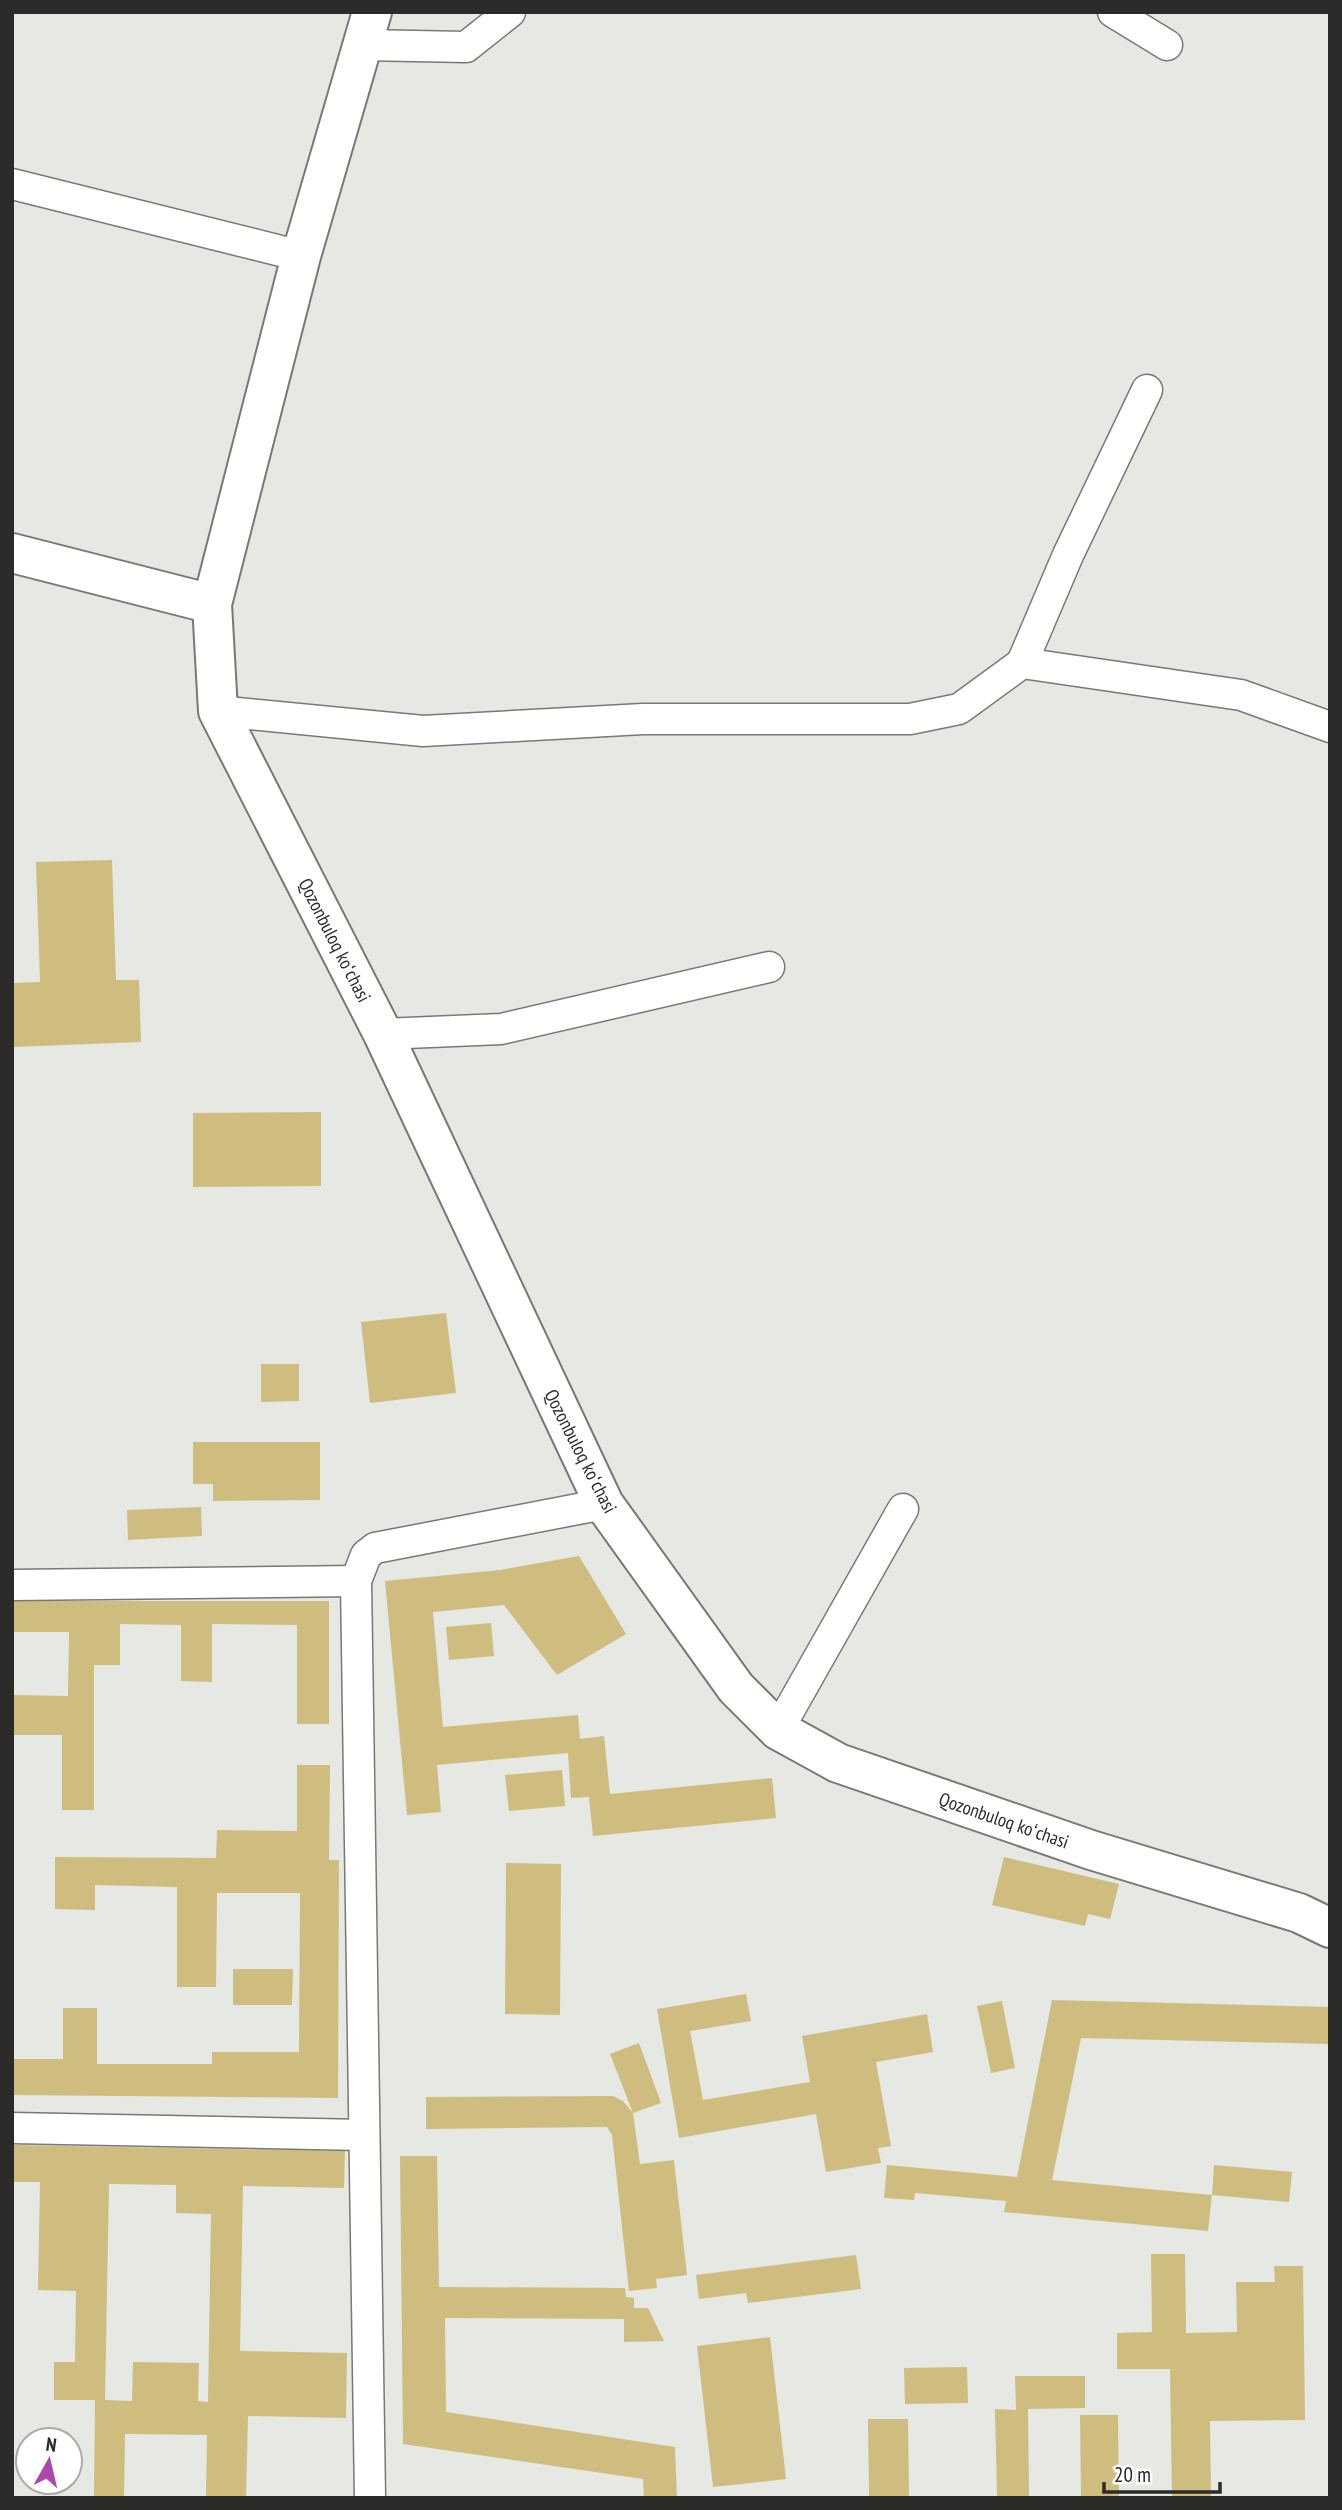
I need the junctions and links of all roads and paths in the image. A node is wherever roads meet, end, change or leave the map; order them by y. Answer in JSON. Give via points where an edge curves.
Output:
{"nodes":[{"id":1,"x":510,"y":12,"type":"edge"},
{"id":2,"x":1113,"y":12,"type":"edge"},
{"id":3,"x":367,"y":29,"type":"edge"},
{"id":4,"x":1167,"y":45,"type":"dead end"},
{"id":5,"x":12,"y":184,"type":"edge"},
{"id":6,"x":301,"y":256,"type":"junction"},
{"id":7,"x":1147,"y":390,"type":"dead end"},
{"id":8,"x":12,"y":553,"type":"edge"},
{"id":9,"x":212,"y":604,"type":"junction"},
{"id":10,"x":1021,"y":663,"type":"junction"},
{"id":11,"x":218,"y":711,"type":"junction"},
{"id":12,"x":1330,"y":727,"type":"edge"},
{"id":13,"x":769,"y":967,"type":"dead end"},
{"id":14,"x":383,"y":1034,"type":"junction"},
{"id":15,"x":604,"y":1504,"type":"junction"},
{"id":16,"x":903,"y":1509,"type":"dead end"},
{"id":17,"x":356,"y":1581,"type":"junction"},
{"id":18,"x":12,"y":1585,"type":"edge"},
{"id":19,"x":778,"y":1730,"type":"junction"},
{"id":20,"x":1330,"y":1928,"type":"edge"},
{"id":21,"x":12,"y":2129,"type":"edge"},
{"id":22,"x":363,"y":2135,"type":"junction"},
{"id":23,"x":370,"y":2498,"type":"edge"}],
"edges":[{"from":1,"to":3,"type":"street","via":[[466,47]]},
{"from":2,"to":4,"type":"street"},
{"from":3,"to":6,"type":"main road","name":"Qozonbuloq koʻchasi"},
{"from":5,"to":6,"type":"street"},
{"from":6,"to":9,"type":"main road","name":"Qozonbuloq koʻchasi"},
{"from":7,"to":10,"type":"street"},
{"from":8,"to":9,"type":"main road"},
{"from":9,"to":11,"type":"main road","name":"Qozonbuloq koʻchasi"},
{"from":10,"to":11,"type":"street","via":[[959,709],[909,719],[643,719],[423,731]]},
{"from":10,"to":12,"type":"street","via":[[1241,695]]},
{"from":11,"to":14,"type":"main road","name":"Qozonbuloq koʻchasi"},
{"from":13,"to":14,"type":"street","via":[[501,1029]]},
{"from":14,"to":15,"type":"main road","name":"Qozonbuloq koʻchasi"},
{"from":15,"to":17,"type":"street","via":[[374,1548],[366,1555]]},
{"from":15,"to":19,"type":"main road","name":"Qozonbuloq koʻchasi","via":[[736,1688]]},
{"from":16,"to":19,"type":"street"},
{"from":17,"to":18,"type":"street"},
{"from":17,"to":22,"type":"street"},
{"from":19,"to":20,"type":"main road","name":"Qozonbuloq koʻchasi","via":[[838,1763],[1091,1850],[1299,1913]]},
{"from":21,"to":22,"type":"street"},
{"from":22,"to":23,"type":"street"}]}
